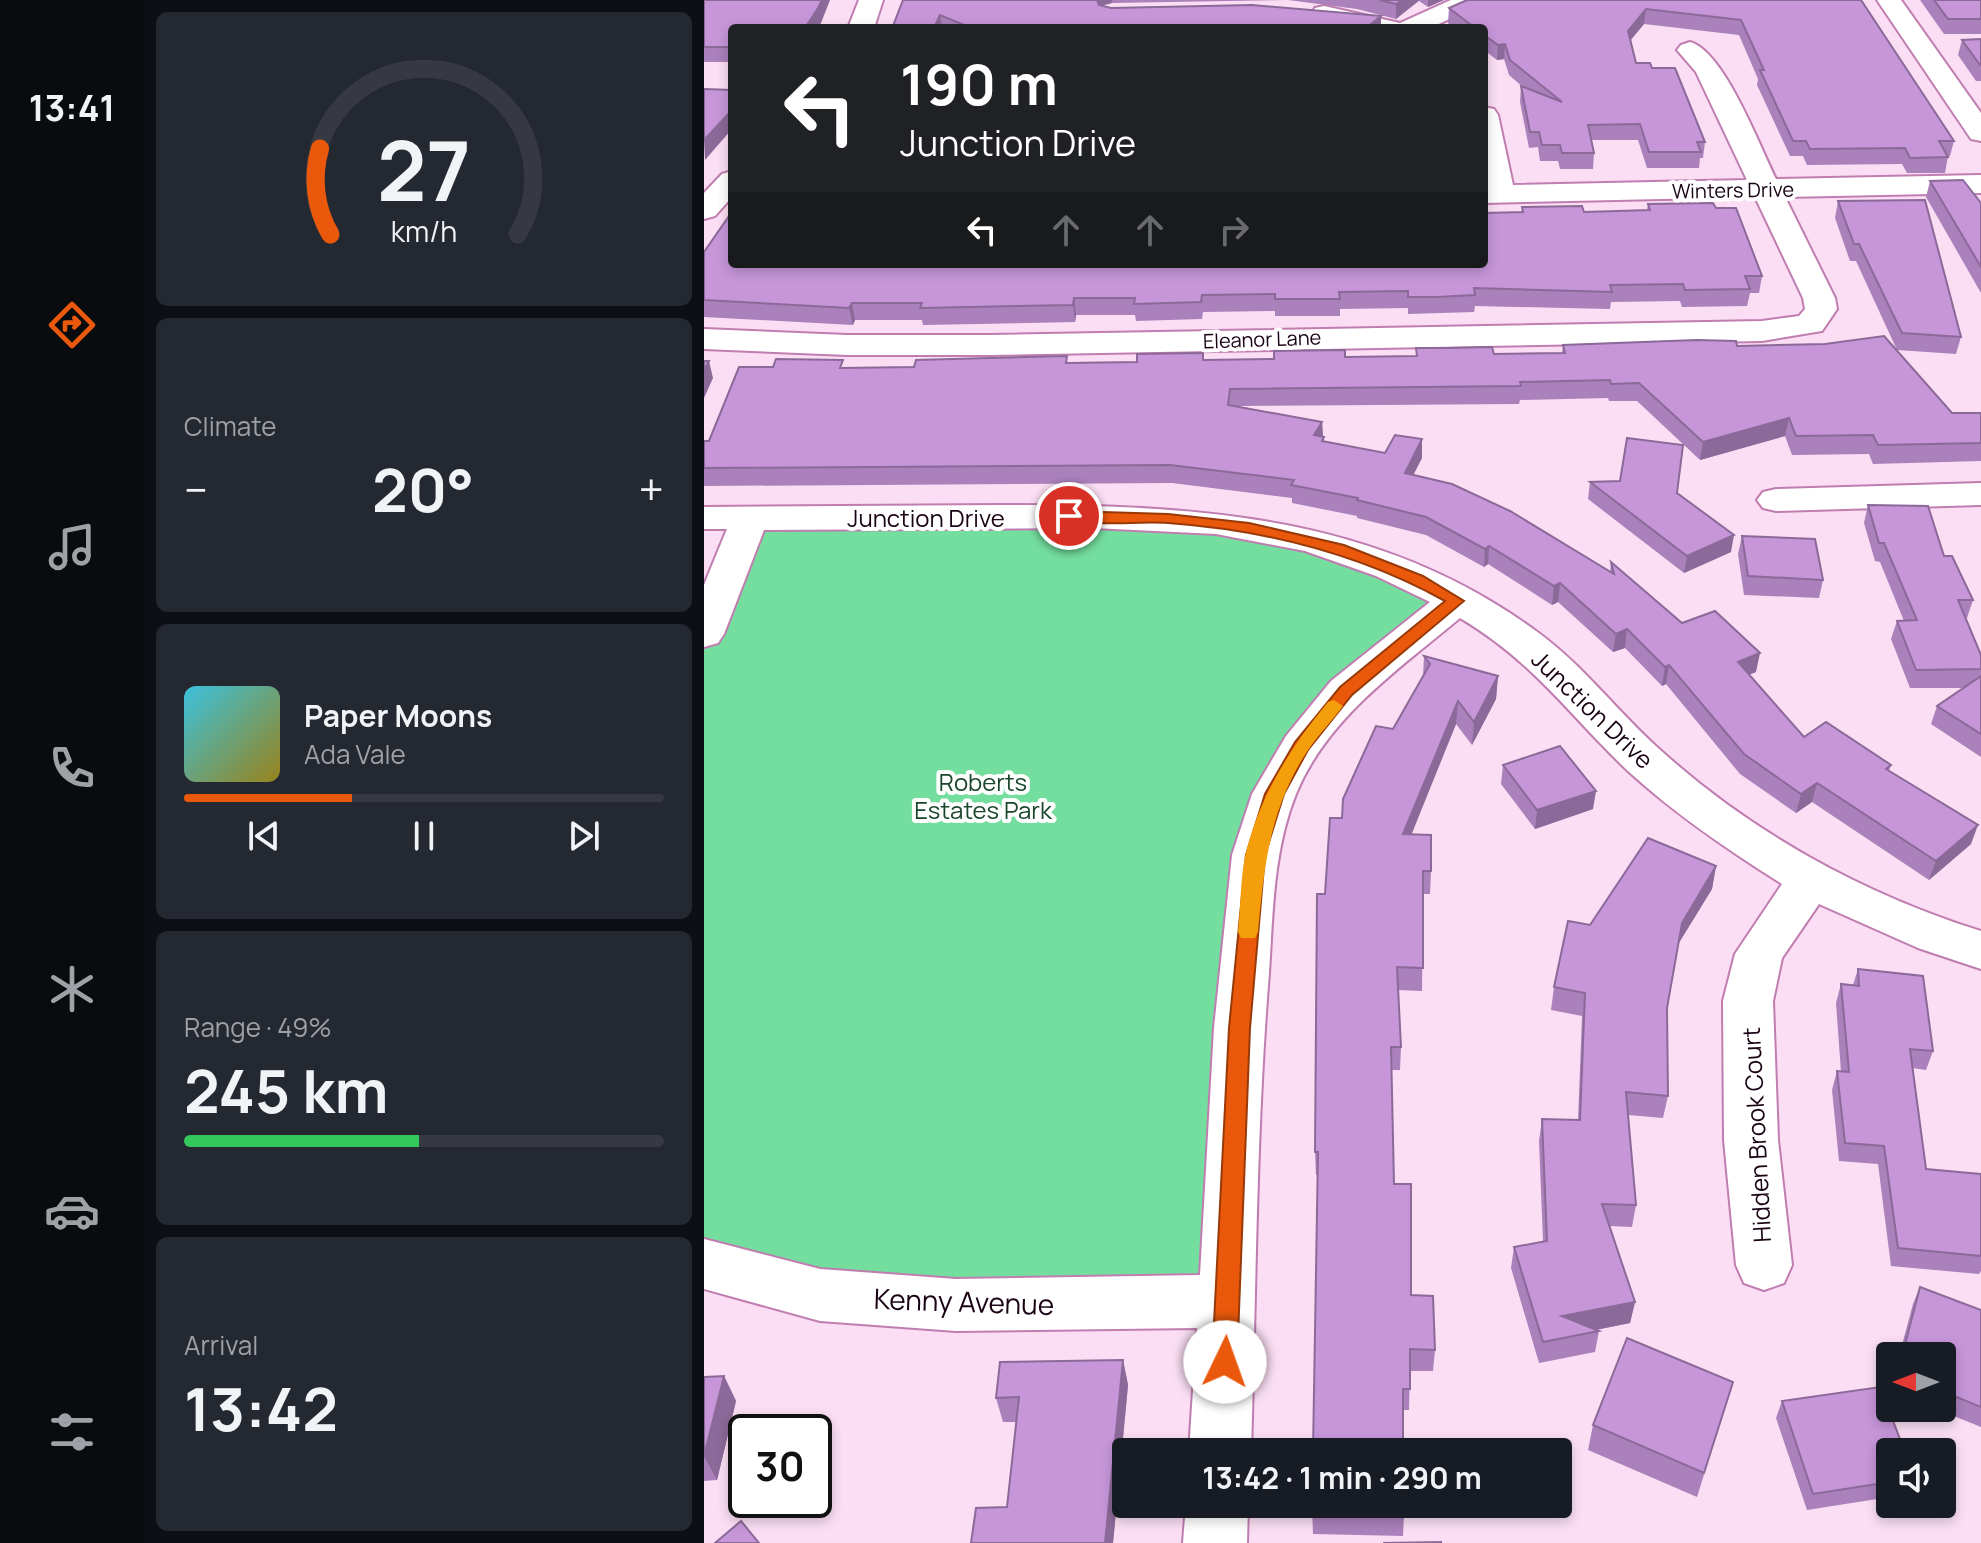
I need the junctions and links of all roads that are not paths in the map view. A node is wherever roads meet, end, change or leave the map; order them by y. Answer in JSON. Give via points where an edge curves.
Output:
{"nodes":[{"id":1,"x":871,"y":0,"type":"edge"},
{"id":2,"x":1471,"y":0,"type":"edge"},
{"id":3,"x":1889,"y":0,"type":"edge"},
{"id":4,"x":1304,"y":11,"type":"edge"},
{"id":5,"x":862,"y":24,"type":"edge"},
{"id":6,"x":1377,"y":24,"type":"edge"},
{"id":7,"x":1418,"y":24,"type":"edge"},
{"id":8,"x":1951,"y":44,"type":"dead end"},
{"id":9,"x":1921,"y":45,"type":"junction"},
{"id":10,"x":1690,"y":50,"type":"dead end"},
{"id":11,"x":1981,"y":133,"type":"edge"},
{"id":12,"x":1488,"y":154,"type":"edge"},
{"id":13,"x":1981,"y":184,"type":"edge"},
{"id":14,"x":1768,"y":189,"type":"junction"},
{"id":15,"x":1492,"y":194,"type":"edge"},
{"id":16,"x":704,"y":339,"type":"edge"},
{"id":17,"x":1776,"y":500,"type":"dead end"},
{"id":18,"x":1978,"y":501,"type":"edge"},
{"id":19,"x":704,"y":518,"type":"edge"},
{"id":20,"x":750,"y":518,"type":"junction"},
{"id":21,"x":1456,"y":601,"type":"junction"},
{"id":22,"x":704,"y":634,"type":"edge"},
{"id":23,"x":1811,"y":879,"type":"junction"},
{"id":24,"x":1981,"y":950,"type":"edge"},
{"id":25,"x":704,"y":1264,"type":"edge"},
{"id":26,"x":1764,"y":1265,"type":"dead end"},
{"id":27,"x":1228,"y":1301,"type":"junction"},
{"id":28,"x":1221,"y":1438,"type":"edge"},
{"id":29,"x":1216,"y":1518,"type":"edge"},
{"id":30,"x":1215,"y":1543,"type":"edge"}],
"edges":[{"from":1,"to":5,"type":"street"},
{"from":2,"to":7,"type":"street"},
{"from":3,"to":9,"type":"street"},
{"from":4,"to":6,"type":"street"},
{"from":8,"to":9,"type":"street"},
{"from":9,"to":11,"type":"street"},
{"from":10,"to":14,"type":"street","via":[[1708,69]]},
{"from":12,"to":15,"type":"street"},
{"from":13,"to":14,"type":"street","name":"Winters Drive"},
{"from":14,"to":15,"type":"street","name":"Winters Drive"},
{"from":14,"to":16,"type":"street","name":"Eleanor Lane","via":[[1821,309],[1810,324],[1791,329],[1019,345]]},
{"from":17,"to":18,"type":"street"},
{"from":19,"to":20,"type":"street","name":"Junction Drive"},
{"from":20,"to":21,"type":"street","name":"Junction Drive","via":[[1069,516],[1249,527],[1338,549],[1417,579]]},
{"from":20,"to":22,"type":"street"},
{"from":21,"to":23,"type":"street","name":"Junction Drive","via":[[1519,638],[1645,761],[1702,806]]},
{"from":21,"to":27,"type":"street","via":[[1346,691],[1301,746],[1274,794],[1255,855],[1243,981]]},
{"from":23,"to":24,"type":"street","name":"Junction Drive","via":[[1858,903]]},
{"from":23,"to":26,"type":"street","name":"Hidden Brook Court","via":[[1759,954],[1748,1001],[1751,1140]]},
{"from":25,"to":27,"type":"street","name":"Kenny Avenue","via":[[820,1295],[956,1305]]},
{"from":27,"to":28,"type":"street"},
{"from":29,"to":30,"type":"street"}]}
